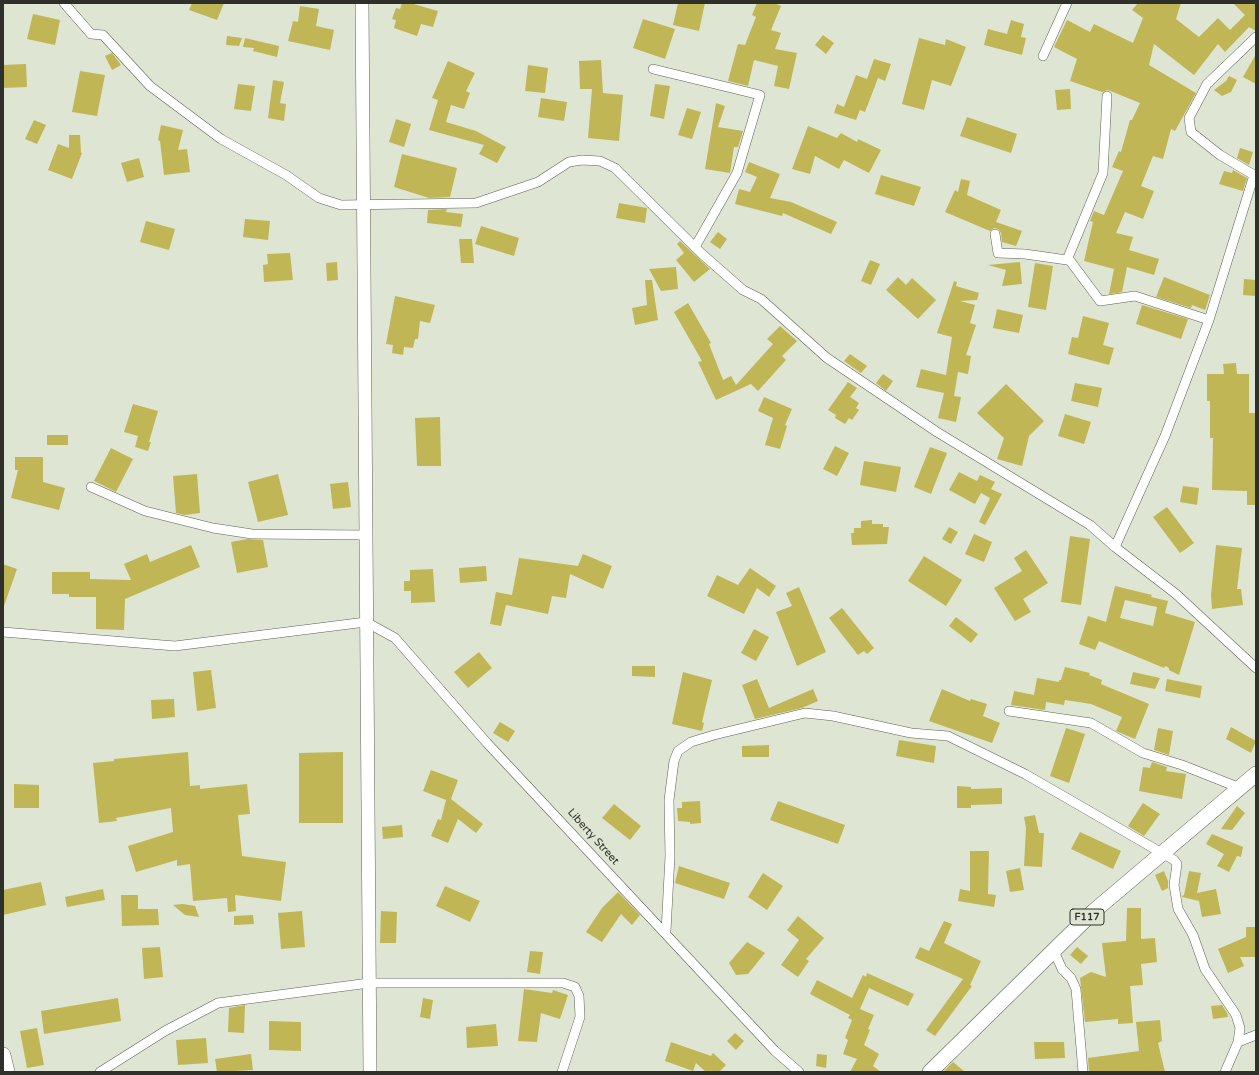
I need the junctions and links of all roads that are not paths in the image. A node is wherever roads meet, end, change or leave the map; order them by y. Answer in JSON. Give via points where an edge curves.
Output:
{"nodes":[{"id":1,"x":64,"y":3,"type":"edge"},
{"id":2,"x":362,"y":3,"type":"edge"},
{"id":3,"x":1067,"y":3,"type":"edge"},
{"id":4,"x":1256,"y":37,"type":"edge"},
{"id":5,"x":1043,"y":56,"type":"dead end"},
{"id":6,"x":653,"y":69,"type":"dead end"},
{"id":7,"x":1107,"y":96,"type":"dead end"},
{"id":8,"x":363,"y":205,"type":"junction"},
{"id":9,"x":995,"y":234,"type":"dead end"},
{"id":10,"x":695,"y":247,"type":"junction"},
{"id":11,"x":1068,"y":258,"type":"junction"},
{"id":12,"x":1209,"y":320,"type":"junction"},
{"id":13,"x":91,"y":487,"type":"dead end"},
{"id":14,"x":366,"y":535,"type":"junction"},
{"id":15,"x":1115,"y":547,"type":"junction"},
{"id":16,"x":366,"y":622,"type":"junction"},
{"id":17,"x":3,"y":632,"type":"edge"},
{"id":18,"x":1256,"y":668,"type":"edge"},
{"id":19,"x":1009,"y":711,"type":"dead end"},
{"id":20,"x":1256,"y":774,"type":"edge"},
{"id":21,"x":1240,"y":788,"type":"junction"},
{"id":22,"x":1162,"y":853,"type":"junction"},
{"id":23,"x":666,"y":931,"type":"junction"},
{"id":24,"x":1053,"y":950,"type":"junction"},
{"id":25,"x":369,"y":983,"type":"junction"},
{"id":26,"x":1240,"y":1028,"type":"junction"},
{"id":27,"x":1256,"y":1034,"type":"edge"},
{"id":28,"x":1238,"y":1042,"type":"junction"},
{"id":29,"x":3,"y":1055,"type":"edge"},
{"id":30,"x":7,"y":1072,"type":"edge"},
{"id":31,"x":100,"y":1072,"type":"edge"},
{"id":32,"x":370,"y":1072,"type":"edge"},
{"id":33,"x":562,"y":1072,"type":"edge"},
{"id":34,"x":799,"y":1072,"type":"edge"},
{"id":35,"x":930,"y":1072,"type":"edge"},
{"id":36,"x":1083,"y":1072,"type":"edge"},
{"id":37,"x":1225,"y":1072,"type":"edge"}],
"edges":[{"from":1,"to":8,"type":"street","via":[[91,34],[103,35],[150,86],[221,140],[286,175],[319,198],[341,205]]},
{"from":2,"to":8,"type":"main road"},
{"from":3,"to":5,"type":"street"},
{"from":4,"to":12,"type":"street","via":[[1207,84],[1189,118],[1191,132],[1220,155],[1254,175]]},
{"from":6,"to":10,"type":"street","via":[[760,95],[737,173]]},
{"from":7,"to":11,"type":"street","via":[[1103,174]]},
{"from":8,"to":10,"type":"street","via":[[476,203],[538,182],[568,162],[600,161],[615,168]]},
{"from":8,"to":14,"type":"main road"},
{"from":9,"to":11,"type":"street","via":[[998,253],[1066,260]]},
{"from":10,"to":15,"type":"street","via":[[743,290],[761,300],[827,358],[937,432],[1090,525]]},
{"from":11,"to":12,"type":"street","via":[[1100,301],[1135,296]]},
{"from":12,"to":15,"type":"street","via":[[1165,436]]},
{"from":13,"to":14,"type":"street","via":[[145,511],[212,528],[252,534]]},
{"from":14,"to":16,"type":"main road"},
{"from":15,"to":18,"type":"street","via":[[1176,594]]},
{"from":16,"to":17,"type":"street","via":[[175,646]]},
{"from":16,"to":23,"type":"street","name":"Liberty Street","via":[[395,638],[488,743]]},
{"from":16,"to":25,"type":"main road"},
{"from":19,"to":21,"type":"street","via":[[1091,723],[1143,753]]},
{"from":20,"to":21,"type":"main road","number":"F117"},
{"from":21,"to":22,"type":"main road","number":"F117"},
{"from":22,"to":23,"type":"street","via":[[1025,774],[948,736],[910,733],[833,716],[805,713],[714,735],[691,742],[678,751],[674,760],[668,800],[670,856]]},
{"from":22,"to":24,"type":"main road","number":"F117"},
{"from":22,"to":26,"type":"street","via":[[1177,864],[1174,885],[1178,909],[1193,935],[1205,969],[1236,1015]]},
{"from":23,"to":34,"type":"street","name":"Liberty Street"},
{"from":24,"to":35,"type":"main road","number":"F117"},
{"from":24,"to":36,"type":"street","via":[[1076,989]]},
{"from":25,"to":31,"type":"street","via":[[218,1003],[165,1031]]},
{"from":25,"to":32,"type":"main road"},
{"from":25,"to":33,"type":"street","via":[[563,982],[575,987],[579,996],[580,1017]]},
{"from":26,"to":27,"type":"street"},
{"from":26,"to":28,"type":"street"},
{"from":27,"to":28,"type":"street"},
{"from":28,"to":37,"type":"street"},
{"from":29,"to":30,"type":"main road"}]}
